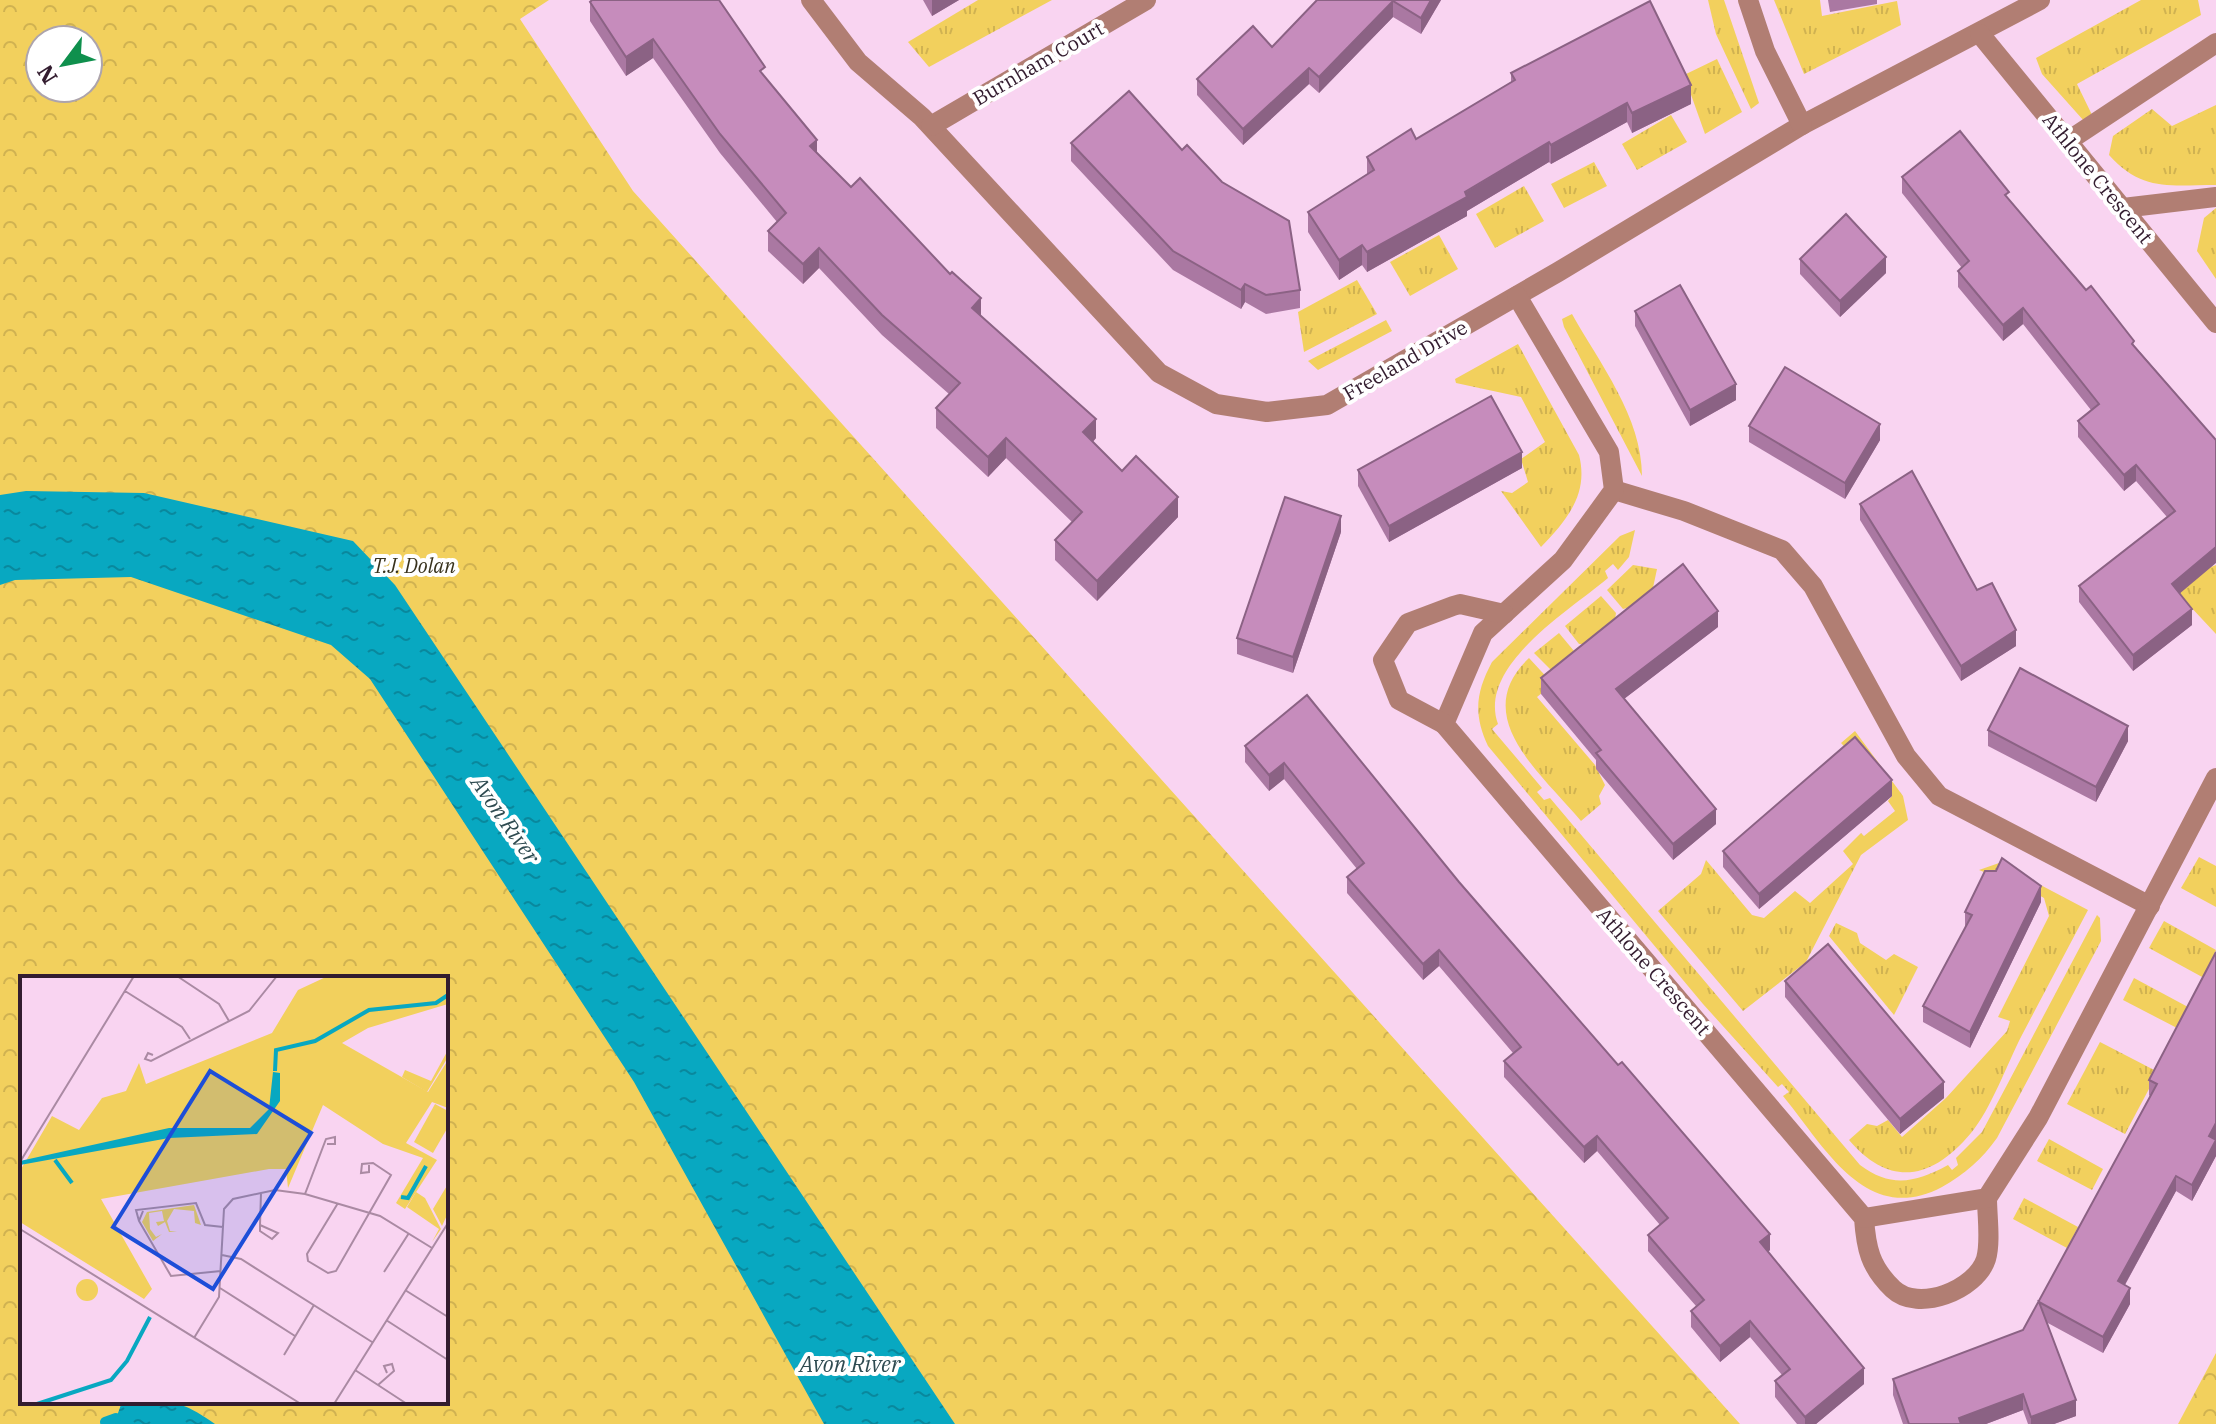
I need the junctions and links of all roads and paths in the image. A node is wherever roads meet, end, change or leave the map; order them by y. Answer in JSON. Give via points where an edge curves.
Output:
{"nodes":[{"id":1,"x":811,"y":0,"type":"edge"},
{"id":2,"x":1146,"y":0,"type":"edge"},
{"id":3,"x":1748,"y":0,"type":"edge"},
{"id":4,"x":2040,"y":0,"type":"edge"},
{"id":5,"x":1980,"y":34,"type":"junction"},
{"id":6,"x":2216,"y":43,"type":"edge"},
{"id":7,"x":1802,"y":125,"type":"junction"},
{"id":8,"x":931,"y":126,"type":"junction"},
{"id":9,"x":2068,"y":141,"type":"junction"},
{"id":10,"x":2216,"y":197,"type":"edge"},
{"id":11,"x":2123,"y":208,"type":"junction"},
{"id":12,"x":1517,"y":296,"type":"junction"},
{"id":13,"x":2216,"y":323,"type":"edge"},
{"id":14,"x":1614,"y":490,"type":"junction"},
{"id":15,"x":1504,"y":614,"type":"junction"},
{"id":16,"x":1444,"y":724,"type":"junction"},
{"id":17,"x":2216,"y":778,"type":"edge"},
{"id":18,"x":2150,"y":906,"type":"junction"},
{"id":19,"x":1987,"y":1198,"type":"junction"},
{"id":20,"x":1864,"y":1218,"type":"junction"}],
"edges":[{"from":1,"to":8,"type":"street","name":"Freeland Drive","via":[[858,62]]},
{"from":2,"to":8,"type":"street","name":"Burnham Court"},
{"from":3,"to":7,"type":"street","via":[[1765,51]]},
{"from":4,"to":5,"type":"street","name":"Freeland Drive"},
{"from":5,"to":7,"type":"street","name":"Freeland Drive"},
{"from":5,"to":9,"type":"street","name":"Athlone Crescent"},
{"from":6,"to":9,"type":"street"},
{"from":7,"to":12,"type":"street","name":"Freeland Drive"},
{"from":8,"to":12,"type":"street","name":"Freeland Drive","via":[[1159,373],[1216,404],[1267,412],[1327,405]]},
{"from":9,"to":11,"type":"street","name":"Athlone Crescent"},
{"from":10,"to":11,"type":"street"},
{"from":11,"to":13,"type":"street","name":"Athlone Crescent"},
{"from":12,"to":14,"type":"street","via":[[1609,452]]},
{"from":14,"to":15,"type":"street","via":[[1563,560]]},
{"from":14,"to":18,"type":"street","via":[[1782,550],[1813,586],[1906,756],[1939,796]]},
{"from":15,"to":16,"type":"street","via":[[1483,633]]},
{"from":15,"to":16,"type":"street","name":"Athlone Crescent","via":[[1453,606],[1408,623],[1383,660],[1399,700]]},
{"from":16,"to":20,"type":"street","name":"Athlone Crescent"},
{"from":17,"to":18,"type":"street"},
{"from":18,"to":19,"type":"street","via":[[2038,1118]]},
{"from":19,"to":20,"type":"street"},
{"from":19,"to":20,"type":"street","via":[[1986,1260],[1961,1290],[1922,1299],[1895,1292],[1866,1252]]}]}
